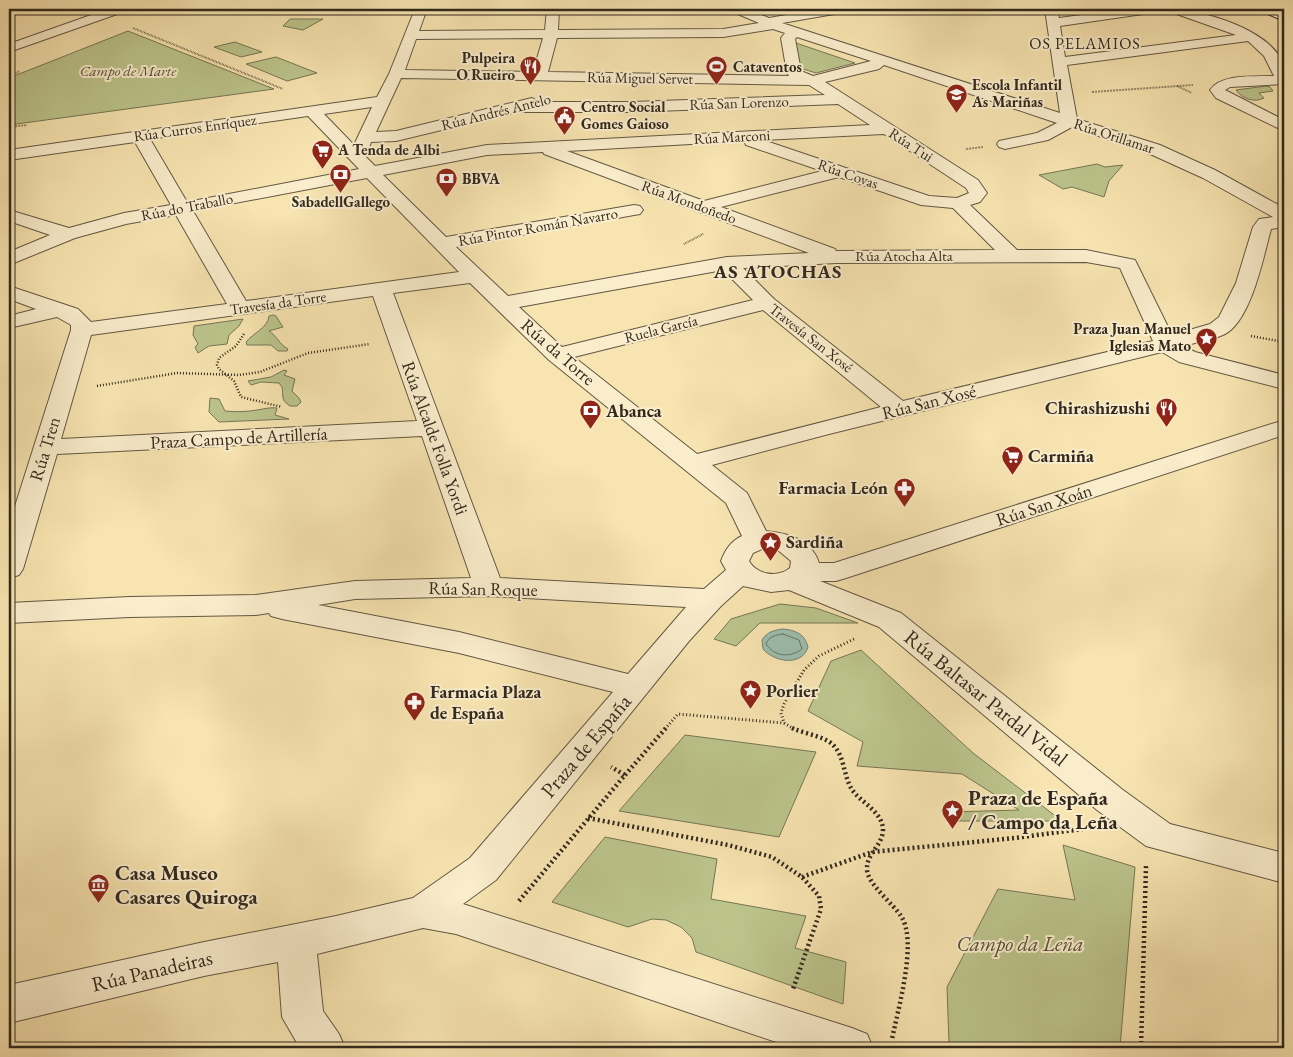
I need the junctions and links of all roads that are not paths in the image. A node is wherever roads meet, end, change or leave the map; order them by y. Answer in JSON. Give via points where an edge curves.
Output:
{"nodes":[{"id":1,"x":119,"y":9,"type":"edge"},
{"id":2,"x":421,"y":9,"type":"edge"},
{"id":3,"x":553,"y":9,"type":"edge"},
{"id":4,"x":737,"y":9,"type":"edge"},
{"id":5,"x":840,"y":9,"type":"edge"},
{"id":6,"x":1150,"y":9,"type":"edge"},
{"id":7,"x":1175,"y":9,"type":"edge"},
{"id":8,"x":1267,"y":9,"type":"edge"},
{"id":9,"x":1052,"y":16,"type":"edge"},
{"id":10,"x":1284,"y":17,"type":"edge"},
{"id":11,"x":773,"y":23,"type":"junction"},
{"id":12,"x":794,"y":32,"type":"junction"},
{"id":13,"x":551,"y":34,"type":"junction"},
{"id":14,"x":412,"y":35,"type":"junction"},
{"id":15,"x":9,"y":37,"type":"edge"},
{"id":16,"x":41,"y":37,"type":"junction"},
{"id":17,"x":1251,"y":37,"type":"junction"},
{"id":18,"x":9,"y":48,"type":"edge"},
{"id":19,"x":881,"y":61,"type":"junction"},
{"id":20,"x":1060,"y":62,"type":"junction"},
{"id":21,"x":396,"y":74,"type":"junction"},
{"id":22,"x":539,"y":77,"type":"junction"},
{"id":23,"x":626,"y":78,"type":"junction"},
{"id":24,"x":1284,"y":80,"type":"edge"},
{"id":25,"x":812,"y":81,"type":"junction"},
{"id":26,"x":842,"y":99,"type":"junction"},
{"id":27,"x":382,"y":101,"type":"junction"},
{"id":28,"x":516,"y":107,"type":"junction"},
{"id":29,"x":312,"y":111,"type":"junction"},
{"id":30,"x":1070,"y":122,"type":"junction"},
{"id":31,"x":1284,"y":126,"type":"edge"},
{"id":32,"x":886,"y":129,"type":"junction"},
{"id":33,"x":140,"y":136,"type":"junction"},
{"id":34,"x":365,"y":137,"type":"junction"},
{"id":35,"x":738,"y":137,"type":"junction"},
{"id":36,"x":1005,"y":144,"type":"dead end"},
{"id":37,"x":543,"y":147,"type":"junction"},
{"id":38,"x":9,"y":155,"type":"edge"},
{"id":39,"x":364,"y":165,"type":"junction"},
{"id":40,"x":832,"y":174,"type":"dead end"},
{"id":41,"x":958,"y":203,"type":"junction"},
{"id":42,"x":704,"y":206,"type":"junction"},
{"id":43,"x":182,"y":208,"type":"junction"},
{"id":44,"x":634,"y":210,"type":"dead end"},
{"id":45,"x":9,"y":215,"type":"edge"},
{"id":46,"x":1284,"y":215,"type":"edge"},
{"id":47,"x":1284,"y":221,"type":"edge"},
{"id":48,"x":68,"y":234,"type":"junction"},
{"id":49,"x":442,"y":244,"type":"junction"},
{"id":50,"x":1012,"y":256,"type":"junction"},
{"id":51,"x":836,"y":257,"type":"junction"},
{"id":52,"x":9,"y":258,"type":"edge"},
{"id":53,"x":727,"y":263,"type":"junction"},
{"id":54,"x":474,"y":276,"type":"junction"},
{"id":55,"x":381,"y":289,"type":"junction"},
{"id":56,"x":9,"y":292,"type":"edge"},
{"id":57,"x":504,"y":303,"type":"junction"},
{"id":58,"x":766,"y":304,"type":"junction"},
{"id":59,"x":240,"y":308,"type":"junction"},
{"id":60,"x":58,"y":310,"type":"junction"},
{"id":61,"x":9,"y":322,"type":"edge"},
{"id":62,"x":82,"y":330,"type":"junction"},
{"id":63,"x":1166,"y":345,"type":"junction"},
{"id":64,"x":556,"y":355,"type":"junction"},
{"id":65,"x":1284,"y":382,"type":"edge"},
{"id":66,"x":898,"y":410,"type":"junction"},
{"id":67,"x":1284,"y":427,"type":"edge"},
{"id":68,"x":432,"y":428,"type":"junction"},
{"id":69,"x":46,"y":447,"type":"junction"},
{"id":70,"x":692,"y":463,"type":"junction"},
{"id":71,"x":759,"y":541,"type":"junction"},
{"id":72,"x":9,"y":568,"type":"edge"},
{"id":73,"x":741,"y":572,"type":"junction"},
{"id":74,"x":797,"y":576,"type":"junction"},
{"id":75,"x":489,"y":586,"type":"junction"},
{"id":76,"x":711,"y":599,"type":"junction"},
{"id":77,"x":256,"y":605,"type":"junction"},
{"id":78,"x":9,"y":612,"type":"edge"},
{"id":79,"x":634,"y":687,"type":"junction"},
{"id":80,"x":1284,"y":868,"type":"edge"},
{"id":81,"x":423,"y":912,"type":"junction"},
{"id":82,"x":296,"y":941,"type":"junction"},
{"id":83,"x":9,"y":1004,"type":"edge"},
{"id":84,"x":324,"y":1048,"type":"edge"},
{"id":85,"x":852,"y":1048,"type":"edge"}],
"edges":[{"from":1,"to":16,"type":"street"},
{"from":2,"to":14,"type":"street"},
{"from":3,"to":13,"type":"street"},
{"from":4,"to":11,"type":"street","name":"Rúa Orillamar"},
{"from":5,"to":11,"type":"street"},
{"from":6,"to":9,"type":"street"},
{"from":7,"to":17,"type":"street"},
{"from":8,"to":10,"type":"street"},
{"from":9,"to":20,"type":"street"},
{"from":11,"to":12,"type":"street","name":"Rúa Orillamar"},
{"from":11,"to":13,"type":"street","via":[[723,33]]},
{"from":12,"to":19,"type":"street","name":"Rúa Orillamar"},
{"from":12,"to":25,"type":"street","name":"Rúa Tui","via":[[788,38],[794,73]]},
{"from":13,"to":14,"type":"street"},
{"from":13,"to":22,"type":"street"},
{"from":14,"to":21,"type":"street"},
{"from":15,"to":16,"type":"street"},
{"from":16,"to":18,"type":"street"},
{"from":17,"to":20,"type":"street"},
{"from":17,"to":24,"type":"street","via":[[1270,55]]},
{"from":19,"to":25,"type":"street","name":"Rúa Miguel Servet","via":[[874,66]]},
{"from":19,"to":30,"type":"street","name":"Rúa Orillamar"},
{"from":20,"to":30,"type":"street"},
{"from":21,"to":22,"type":"street","name":"Rúa Miguel Servet"},
{"from":21,"to":27,"type":"street"},
{"from":22,"to":23,"type":"street","name":"Rúa Miguel Servet"},
{"from":23,"to":25,"type":"street","name":"Rúa Miguel Servet"},
{"from":23,"to":28,"type":"street","name":"Rúa Andrés Antelo"},
{"from":24,"to":31,"type":"street","via":[[1230,83],[1216,90]]},
{"from":25,"to":26,"type":"street","name":"Rúa Tui"},
{"from":26,"to":28,"type":"street","name":"Rúa San Lorenzo","via":[[632,107]]},
{"from":26,"to":32,"type":"street","name":"Rúa Tui"},
{"from":27,"to":29,"type":"street","name":"Rúa Curros Enríquez"},
{"from":27,"to":34,"type":"street"},
{"from":28,"to":34,"type":"street","name":"Rúa Andrés Antelo","via":[[396,136]]},
{"from":29,"to":33,"type":"street","name":"Rúa Curros Enríquez"},
{"from":29,"to":39,"type":"street","name":"Rúa da Torre"},
{"from":30,"to":36,"type":"street","via":[[1042,137]]},
{"from":30,"to":46,"type":"street","name":"Rúa Orillamar","via":[[1183,161]]},
{"from":32,"to":35,"type":"street","name":"Rúa Marconi"},
{"from":32,"to":41,"type":"street","name":"Rúa Tui","via":[[972,184],[978,193],[974,198]]},
{"from":33,"to":38,"type":"street","name":"Rúa Curros Enríquez"},
{"from":33,"to":43,"type":"street"},
{"from":34,"to":39,"type":"street"},
{"from":35,"to":37,"type":"street","name":"Rúa Marconi"},
{"from":35,"to":41,"type":"street","name":"Rúa Covas","via":[[927,201]]},
{"from":37,"to":39,"type":"street","name":"Rúa Marconi","via":[[487,150]]},
{"from":37,"to":42,"type":"street","name":"Rúa Mondoñedo"},
{"from":39,"to":43,"type":"street","name":"Rúa do Traballo"},
{"from":39,"to":49,"type":"street","name":"Rúa da Torre"},
{"from":40,"to":42,"type":"street","name":"Rúa Covas"},
{"from":41,"to":50,"type":"street"},
{"from":42,"to":51,"type":"street","name":"Rúa Mondoñedo"},
{"from":43,"to":48,"type":"street","name":"Rúa do Traballo"},
{"from":43,"to":59,"type":"street"},
{"from":44,"to":49,"type":"street","name":"Rúa Pintor Román Navarro"},
{"from":45,"to":48,"type":"street"},
{"from":47,"to":63,"type":"street","name":"Rúa San Xosé","via":[[1266,223],[1262,227],[1244,285],[1226,325]]},
{"from":48,"to":52,"type":"street","name":"Rúa do Traballo"},
{"from":49,"to":54,"type":"street","name":"Rúa da Torre"},
{"from":50,"to":51,"type":"street","name":"Rúa Atocha Alta"},
{"from":50,"to":63,"type":"street","name":"Rúa Atocha Alta","via":[[1086,256],[1128,264]]},
{"from":51,"to":53,"type":"street","name":"Rúa Atocha Alta"},
{"from":53,"to":57,"type":"street","name":"Rúa Atocha Alta"},
{"from":53,"to":58,"type":"street","name":"Travesía San Xosé"},
{"from":54,"to":55,"type":"street","name":"Travesía da Torre"},
{"from":54,"to":57,"type":"street","name":"Rúa da Torre"},
{"from":55,"to":59,"type":"street","name":"Travesía da Torre"},
{"from":55,"to":68,"type":"street","name":"Rúa Alcalde Folla Yordi"},
{"from":56,"to":60,"type":"street"},
{"from":57,"to":64,"type":"street","name":"Rúa da Torre"},
{"from":58,"to":64,"type":"street","name":"Ruela García"},
{"from":58,"to":66,"type":"street","name":"Travesía San Xosé","via":[[822,345]]},
{"from":59,"to":62,"type":"street","name":"Travesía da Torre"},
{"from":60,"to":61,"type":"street"},
{"from":60,"to":62,"type":"street","via":[[77,318]]},
{"from":62,"to":69,"type":"street","name":"Rúa Tren"},
{"from":63,"to":65,"type":"street","via":[[1187,357]]},
{"from":63,"to":66,"type":"street","name":"Rúa San Xosé"},
{"from":64,"to":70,"type":"street","name":"Rúa da Torre"},
{"from":66,"to":70,"type":"street","name":"Rúa San Xosé"},
{"from":67,"to":74,"type":"street","name":"Rúa San Xoán","via":[[836,572]]},
{"from":68,"to":69,"type":"street","name":"Praza Campo de Artillería"},
{"from":68,"to":75,"type":"street","name":"Rúa Alcalde Folla Yordi"},
{"from":69,"to":72,"type":"street","name":"Rúa Tren"},
{"from":70,"to":71,"type":"street","name":"Rúa da Torre","via":[[738,499]]},
{"from":71,"to":73,"type":"street","via":[[750,542],[738,550],[735,561]]},
{"from":71,"to":74,"type":"street","via":[[785,542],[798,550],[805,561]]},
{"from":73,"to":74,"type":"street","via":[[755,580],[773,583]]},
{"from":73,"to":76,"type":"street","name":"Praza de España"},
{"from":74,"to":80,"type":"street","name":"Rúa Baltasar Pardal Vidal","via":[[890,620],[1110,800],[1159,836]]},
{"from":75,"to":76,"type":"street","name":"Rúa San Roque"},
{"from":75,"to":77,"type":"street","name":"Rúa San Roque","via":[[355,590]]},
{"from":76,"to":79,"type":"street","name":"Praza de España"},
{"from":77,"to":78,"type":"street","name":"Rúa San Roque"},
{"from":77,"to":79,"type":"street","name":"Rúa San Roque","via":[[360,622],[564,667]]},
{"from":79,"to":81,"type":"street","name":"Praza de España","via":[[483,869]]},
{"from":81,"to":82,"type":"street","name":"Praza de España"},
{"from":81,"to":85,"type":"street","name":"Praza de España","via":[[456,918]]},
{"from":82,"to":83,"type":"street","name":"Rúa Panadeiras"},
{"from":82,"to":84,"type":"street","via":[[303,1017]]}]}
